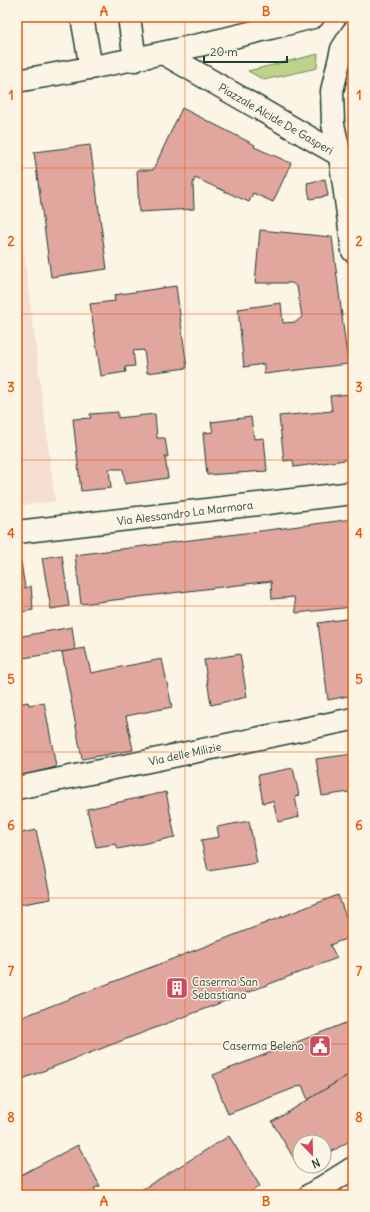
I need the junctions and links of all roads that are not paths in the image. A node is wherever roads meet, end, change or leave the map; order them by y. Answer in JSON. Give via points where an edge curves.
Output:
{"nodes":[{"id":1,"x":82,"y":17,"type":"edge"},
{"id":2,"x":129,"y":17,"type":"edge"},
{"id":3,"x":313,"y":17,"type":"edge"},
{"id":4,"x":353,"y":32,"type":"edge"},
{"id":5,"x":163,"y":53,"type":"junction"},
{"id":6,"x":135,"y":60,"type":"junction"},
{"id":7,"x":91,"y":68,"type":"junction"},
{"id":8,"x":17,"y":81,"type":"edge"},
{"id":9,"x":346,"y":159,"type":"edge"},
{"id":10,"x":353,"y":251,"type":"edge"},
{"id":11,"x":353,"y":494,"type":"edge"},
{"id":12,"x":17,"y":532,"type":"edge"},
{"id":13,"x":353,"y":719,"type":"edge"},
{"id":14,"x":17,"y":788,"type":"edge"},
{"id":15,"x":353,"y":1168,"type":"edge"},
{"id":16,"x":310,"y":1195,"type":"edge"}],
"edges":[{"from":1,"to":7,"type":"street"},
{"from":2,"to":6,"type":"street"},
{"from":3,"to":5,"type":"street"},
{"from":4,"to":9,"type":"street","name":"Piazzale Alcide De Gasperi","via":[[342,49],[332,91],[333,124]]},
{"from":5,"to":6,"type":"street"},
{"from":5,"to":9,"type":"street","name":"Piazzale Alcide De Gasperi"},
{"from":6,"to":7,"type":"street"},
{"from":7,"to":8,"type":"street"},
{"from":9,"to":10,"type":"street"},
{"from":11,"to":12,"type":"street","name":"Via Alessandro La Marmora"},
{"from":13,"to":14,"type":"street","name":"Via delle Milizie"},
{"from":15,"to":16,"type":"street"}]}
